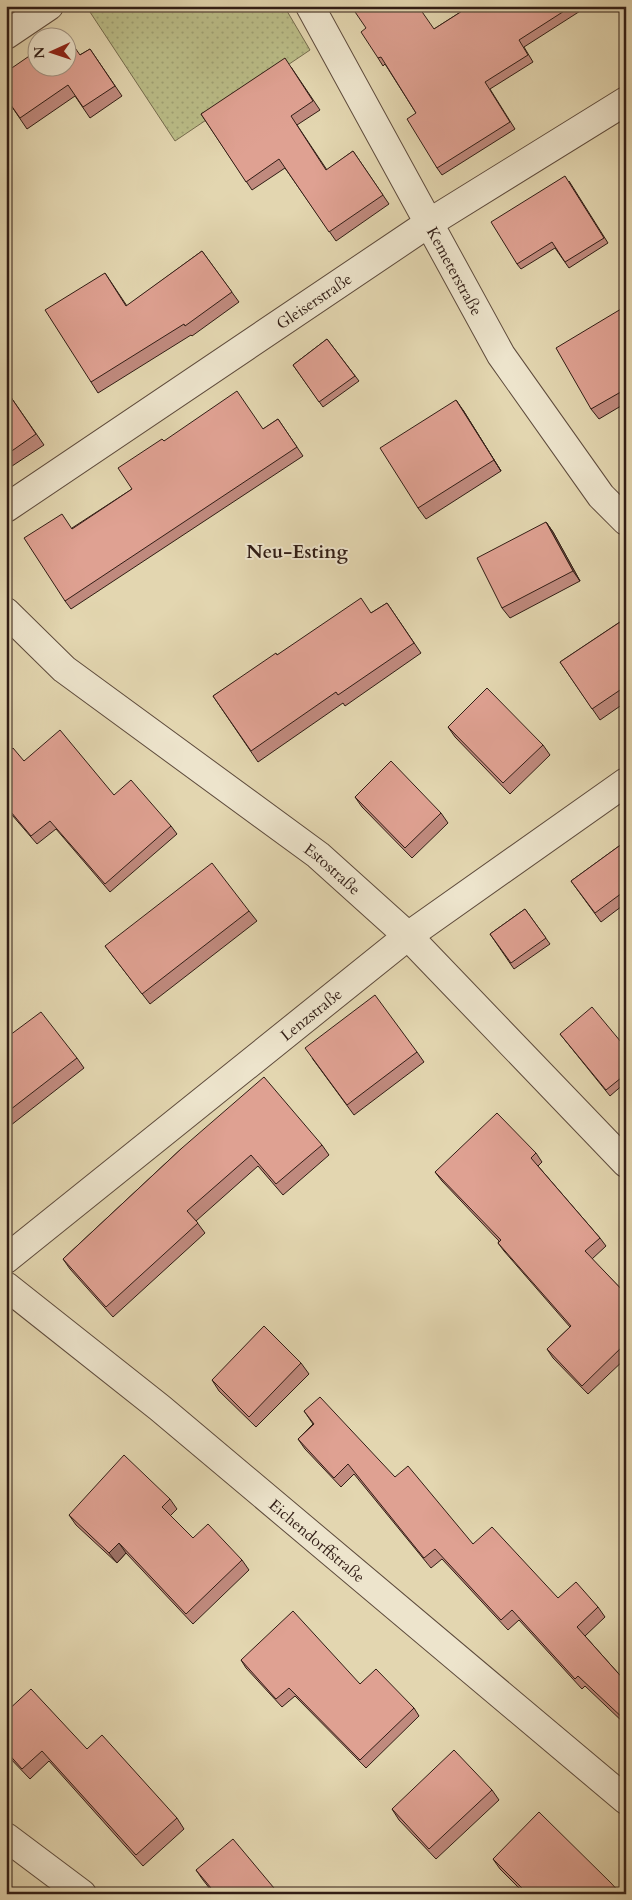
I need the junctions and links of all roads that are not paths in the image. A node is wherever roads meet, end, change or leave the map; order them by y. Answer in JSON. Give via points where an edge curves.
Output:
{"nodes":[{"id":1,"x":48,"y":6,"type":"edge"},
{"id":2,"x":310,"y":6,"type":"edge"},
{"id":3,"x":6,"y":35,"type":"edge"},
{"id":4,"x":626,"y":100,"type":"edge"},
{"id":5,"x":429,"y":223,"type":"junction"},
{"id":6,"x":6,"y":508,"type":"edge"},
{"id":7,"x":626,"y":521,"type":"edge"},
{"id":8,"x":6,"y":612,"type":"edge"},
{"id":9,"x":626,"y":782,"type":"edge"},
{"id":10,"x":408,"y":936,"type":"junction"},
{"id":11,"x":626,"y":1164,"type":"edge"},
{"id":12,"x":6,"y":1259,"type":"edge"},
{"id":13,"x":6,"y":1286,"type":"edge"},
{"id":14,"x":626,"y":1800,"type":"edge"},
{"id":15,"x":6,"y":1836,"type":"edge"},
{"id":16,"x":82,"y":1894,"type":"edge"}],
"edges":[{"from":1,"to":3,"type":"street"},
{"from":2,"to":5,"type":"street","name":"Kemeterstraße"},
{"from":4,"to":5,"type":"street","name":"Gleiserstraße"},
{"from":5,"to":6,"type":"street","name":"Gleiserstraße"},
{"from":5,"to":7,"type":"street","name":"Kemeterstraße","via":[[501,355],[602,496]]},
{"from":8,"to":10,"type":"street","name":"Estostraße","via":[[64,669],[318,855]]},
{"from":9,"to":10,"type":"street","name":"Lenzstraße"},
{"from":10,"to":11,"type":"street","name":"Estostraße"},
{"from":10,"to":12,"type":"street","name":"Lenzstraße"},
{"from":13,"to":14,"type":"street","name":"Eichendorffstraße","via":[[160,1408]]},
{"from":15,"to":16,"type":"street"}]}
